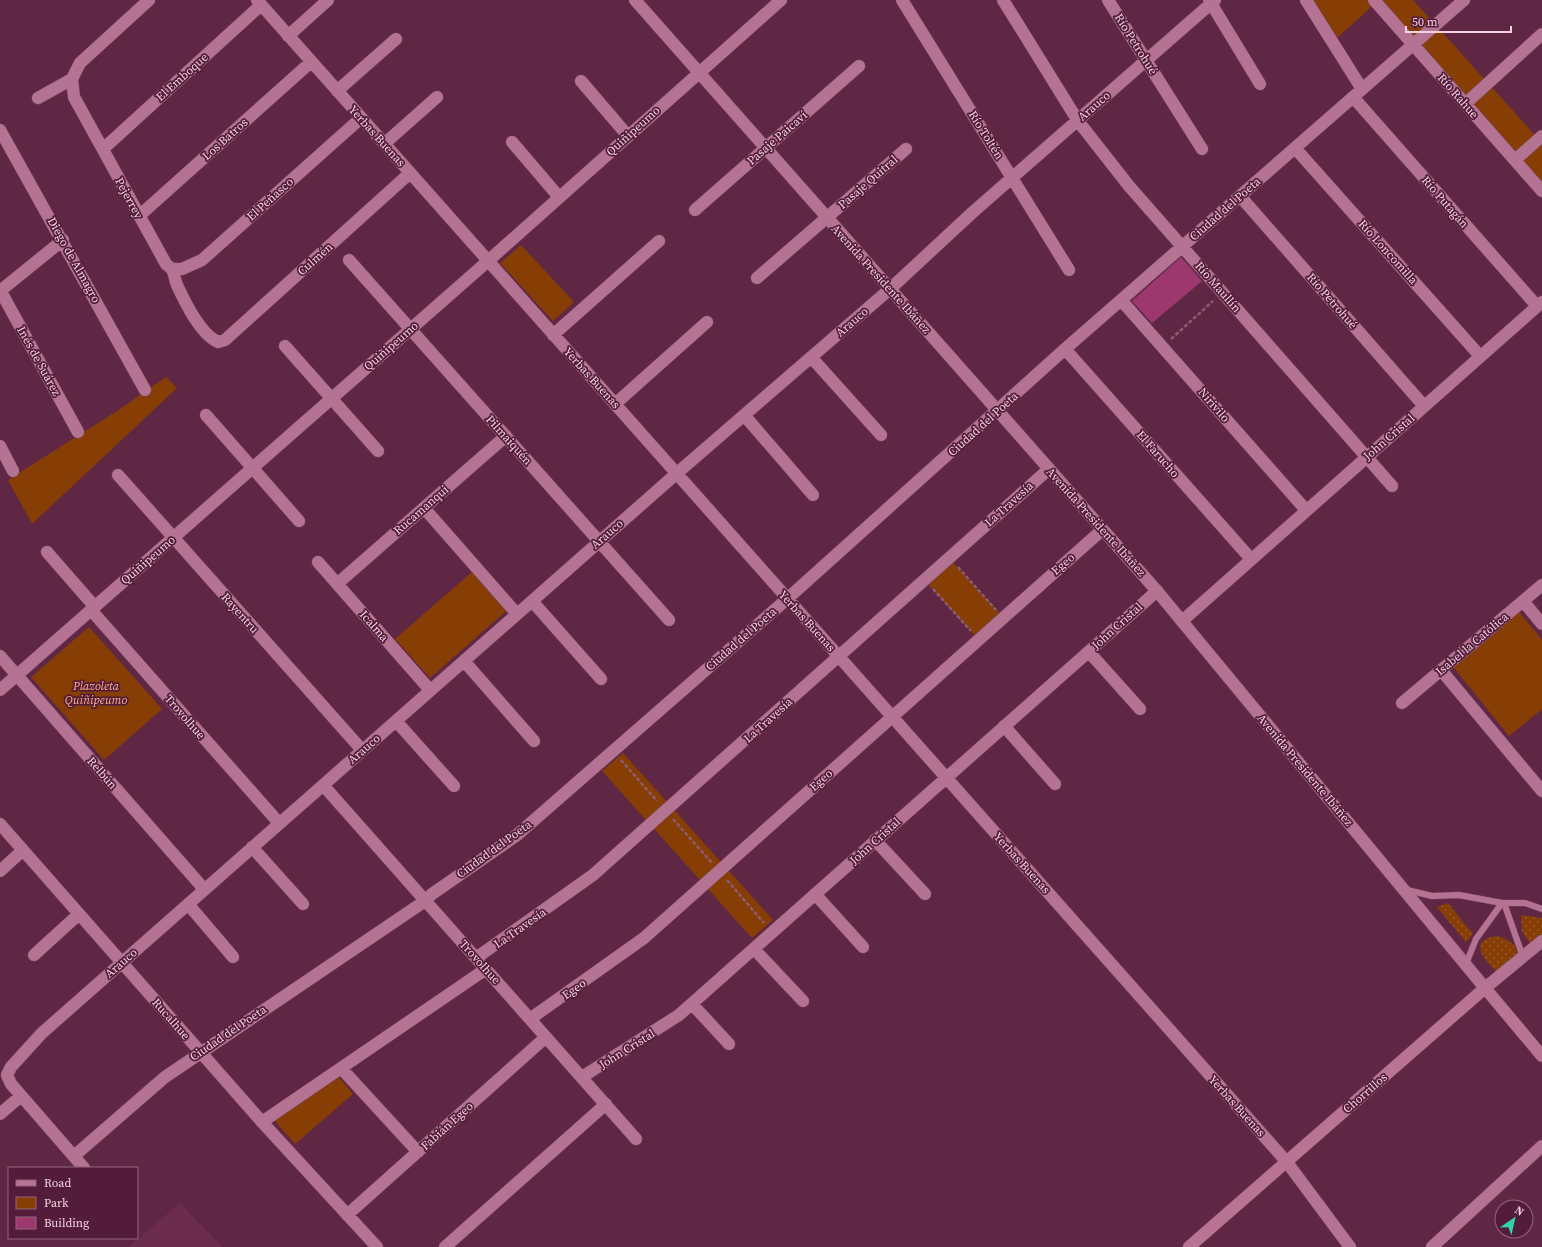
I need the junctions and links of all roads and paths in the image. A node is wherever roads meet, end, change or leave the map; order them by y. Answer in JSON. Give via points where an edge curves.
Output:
{"nodes":[{"id":1,"x":328,"y":0,"type":"edge"},
{"id":2,"x":635,"y":0,"type":"edge"},
{"id":3,"x":781,"y":0,"type":"edge"},
{"id":4,"x":902,"y":0,"type":"edge"},
{"id":5,"x":1003,"y":0,"type":"edge"},
{"id":6,"x":1108,"y":0,"type":"edge"},
{"id":7,"x":1306,"y":0,"type":"edge"},
{"id":8,"x":1374,"y":0,"type":"edge"},
{"id":9,"x":1464,"y":0,"type":"edge"},
{"id":10,"x":147,"y":1,"type":"edge"},
{"id":11,"x":1211,"y":1,"type":"edge"},
{"id":12,"x":259,"y":3,"type":"edge"},
{"id":13,"x":1542,"y":34,"type":"edge"},
{"id":14,"x":288,"y":36,"type":"junction"},
{"id":15,"x":396,"y":39,"type":"dead end"},
{"id":16,"x":1413,"y":45,"type":"junction"},
{"id":17,"x":1146,"y":61,"type":"junction"},
{"id":18,"x":311,"y":62,"type":"junction"},
{"id":19,"x":859,"y":66,"type":"dead end"},
{"id":20,"x":699,"y":73,"type":"junction"},
{"id":21,"x":72,"y":79,"type":"junction"},
{"id":22,"x":580,"y":81,"type":"dead end"},
{"id":23,"x":1260,"y":84,"type":"dead end"},
{"id":24,"x":337,"y":91,"type":"junction"},
{"id":25,"x":1358,"y":93,"type":"junction"},
{"id":26,"x":437,"y":97,"type":"dead end"},
{"id":27,"x":38,"y":98,"type":"dead end"},
{"id":28,"x":1465,"y":104,"type":"junction"},
{"id":29,"x":362,"y":118,"type":"junction"},
{"id":30,"x":1078,"y":121,"type":"junction"},
{"id":31,"x":0,"y":130,"type":"edge"},
{"id":32,"x":628,"y":136,"type":"junction"},
{"id":33,"x":1542,"y":136,"type":"edge"},
{"id":34,"x":512,"y":142,"type":"dead end"},
{"id":35,"x":384,"y":144,"type":"junction"},
{"id":36,"x":766,"y":148,"type":"junction"},
{"id":37,"x":1295,"y":148,"type":"junction"},
{"id":38,"x":102,"y":149,"type":"junction"},
{"id":39,"x":906,"y":149,"type":"dead end"},
{"id":40,"x":1202,"y":149,"type":"dead end"},
{"id":41,"x":1515,"y":160,"type":"junction"},
{"id":42,"x":410,"y":173,"type":"junction"},
{"id":43,"x":1012,"y":178,"type":"junction"},
{"id":44,"x":1542,"y":191,"type":"edge"},
{"id":45,"x":1240,"y":196,"type":"junction"},
{"id":46,"x":559,"y":197,"type":"junction"},
{"id":47,"x":695,"y":210,"type":"dead end"},
{"id":48,"x":139,"y":216,"type":"junction"},
{"id":49,"x":826,"y":217,"type":"junction"},
{"id":50,"x":63,"y":240,"type":"junction"},
{"id":51,"x":659,"y":241,"type":"dead end"},
{"id":52,"x":1182,"y":247,"type":"junction"},
{"id":53,"x":349,"y":260,"type":"dead end"},
{"id":54,"x":488,"y":261,"type":"junction"},
{"id":55,"x":173,"y":270,"type":"junction"},
{"id":56,"x":1069,"y":270,"type":"dead end"},
{"id":57,"x":757,"y":278,"type":"dead end"},
{"id":58,"x":890,"y":289,"type":"junction"},
{"id":59,"x":0,"y":291,"type":"edge"},
{"id":60,"x":1223,"y":292,"type":"junction"},
{"id":61,"x":1121,"y":300,"type":"junction"},
{"id":62,"x":1539,"y":304,"type":"edge"},
{"id":63,"x":707,"y":322,"type":"dead end"},
{"id":64,"x":411,"y":329,"type":"junction"},
{"id":65,"x":553,"y":335,"type":"junction"},
{"id":66,"x":218,"y":342,"type":"joint"},
{"id":67,"x":286,"y":346,"type":"dead end"},
{"id":68,"x":1162,"y":346,"type":"junction"},
{"id":69,"x":1065,"y":349,"type":"junction"},
{"id":70,"x":1480,"y":356,"type":"junction"},
{"id":71,"x":811,"y":357,"type":"junction"},
{"id":72,"x":146,"y":390,"type":"dead end"},
{"id":73,"x":332,"y":399,"type":"junction"},
{"id":74,"x":614,"y":404,"type":"junction"},
{"id":75,"x":1424,"y":406,"type":"junction"},
{"id":76,"x":997,"y":411,"type":"junction"},
{"id":77,"x":206,"y":415,"type":"dead end"},
{"id":78,"x":744,"y":415,"type":"junction"},
{"id":79,"x":78,"y":432,"type":"dead end"},
{"id":80,"x":881,"y":435,"type":"dead end"},
{"id":81,"x":506,"y":436,"type":"junction"},
{"id":82,"x":0,"y":446,"type":"edge"},
{"id":83,"x":378,"y":451,"type":"dead end"},
{"id":84,"x":1366,"y":457,"type":"junction"},
{"id":85,"x":253,"y":468,"type":"junction"},
{"id":86,"x":1049,"y":469,"type":"junction"},
{"id":87,"x":13,"y":471,"type":"dead end"},
{"id":88,"x":676,"y":474,"type":"junction"},
{"id":89,"x":118,"y":475,"type":"dead end"},
{"id":90,"x":1392,"y":486,"type":"dead end"},
{"id":91,"x":813,"y":495,"type":"dead end"},
{"id":92,"x":424,"y":508,"type":"junction"},
{"id":93,"x":1306,"y":510,"type":"junction"},
{"id":94,"x":299,"y":521,"type":"dead end"},
{"id":95,"x":1102,"y":530,"type":"junction"},
{"id":96,"x":174,"y":538,"type":"junction"},
{"id":97,"x":599,"y":542,"type":"junction"},
{"id":98,"x":47,"y":552,"type":"dead end"},
{"id":99,"x":949,"y":558,"type":"junction"},
{"id":100,"x":1251,"y":559,"type":"junction"},
{"id":101,"x":318,"y":562,"type":"dead end"},
{"id":102,"x":924,"y":580,"type":"junction"},
{"id":103,"x":337,"y":584,"type":"junction"},
{"id":104,"x":1542,"y":585,"type":"edge"},
{"id":105,"x":1157,"y":591,"type":"junction"},
{"id":106,"x":787,"y":599,"type":"junction"},
{"id":107,"x":532,"y":601,"type":"junction"},
{"id":108,"x":1523,"y":601,"type":"junction"},
{"id":109,"x":93,"y":609,"type":"junction"},
{"id":110,"x":517,"y":614,"type":"junction"},
{"id":111,"x":1003,"y":617,"type":"junction"},
{"id":112,"x":669,"y":620,"type":"dead end"},
{"id":113,"x":1182,"y":621,"type":"junction"},
{"id":114,"x":1542,"y":624,"type":"edge"},
{"id":115,"x":978,"y":639,"type":"junction"},
{"id":116,"x":1089,"y":652,"type":"junction"},
{"id":117,"x":0,"y":656,"type":"edge"},
{"id":118,"x":839,"y":657,"type":"junction"},
{"id":119,"x":464,"y":661,"type":"junction"},
{"id":120,"x":1441,"y":670,"type":"junction"},
{"id":121,"x":17,"y":675,"type":"junction"},
{"id":122,"x":601,"y":679,"type":"dead end"},
{"id":123,"x":0,"y":690,"type":"edge"},
{"id":124,"x":430,"y":690,"type":"junction"},
{"id":125,"x":1402,"y":702,"type":"dead end"},
{"id":126,"x":1140,"y":709,"type":"dead end"},
{"id":127,"x":892,"y":716,"type":"junction"},
{"id":128,"x":396,"y":721,"type":"junction"},
{"id":129,"x":1004,"y":726,"type":"junction"},
{"id":130,"x":534,"y":741,"type":"dead end"},
{"id":131,"x":362,"y":750,"type":"junction"},
{"id":132,"x":613,"y":751,"type":"junction"},
{"id":133,"x":946,"y":777,"type":"junction"},
{"id":134,"x":1056,"y":784,"type":"dead end"},
{"id":135,"x":323,"y":785,"type":"junction"},
{"id":136,"x":454,"y":786,"type":"dead end"},
{"id":137,"x":1542,"y":792,"type":"edge"},
{"id":138,"x":666,"y":811,"type":"junction"},
{"id":139,"x":0,"y":824,"type":"edge"},
{"id":140,"x":279,"y":824,"type":"junction"},
{"id":141,"x":875,"y":840,"type":"junction"},
{"id":142,"x":252,"y":848,"type":"junction"},
{"id":143,"x":23,"y":850,"type":"junction"},
{"id":144,"x":0,"y":871,"type":"edge"},
{"id":145,"x":719,"y":871,"type":"junction"},
{"id":146,"x":1403,"y":888,"type":"junction"},
{"id":147,"x":204,"y":889,"type":"junction"},
{"id":148,"x":815,"y":894,"type":"junction"},
{"id":149,"x":925,"y":894,"type":"dead end"},
{"id":150,"x":425,"y":901,"type":"junction"},
{"id":151,"x":1503,"y":903,"type":"junction"},
{"id":152,"x":188,"y":904,"type":"junction"},
{"id":153,"x":303,"y":904,"type":"dead end"},
{"id":154,"x":1542,"y":909,"type":"edge"},
{"id":155,"x":79,"y":914,"type":"junction"},
{"id":156,"x":773,"y":932,"type":"junction"},
{"id":157,"x":1542,"y":940,"type":"edge"},
{"id":158,"x":863,"y":947,"type":"dead end"},
{"id":159,"x":754,"y":949,"type":"junction"},
{"id":160,"x":34,"y":955,"type":"dead end"},
{"id":161,"x":233,"y":957,"type":"dead end"},
{"id":162,"x":1523,"y":957,"type":"junction"},
{"id":163,"x":476,"y":958,"type":"junction"},
{"id":164,"x":121,"y":962,"type":"junction"},
{"id":165,"x":1466,"y":964,"type":"junction"},
{"id":166,"x":486,"y":969,"type":"junction"},
{"id":167,"x":1485,"y":988,"type":"junction"},
{"id":168,"x":803,"y":1001,"type":"dead end"},
{"id":169,"x":692,"y":1004,"type":"junction"},
{"id":170,"x":530,"y":1019,"type":"junction"},
{"id":171,"x":546,"y":1037,"type":"junction"},
{"id":172,"x":729,"y":1044,"type":"dead end"},
{"id":173,"x":200,"y":1052,"type":"junction"},
{"id":174,"x":1542,"y":1056,"type":"edge"},
{"id":175,"x":341,"y":1068,"type":"junction"},
{"id":176,"x":582,"y":1077,"type":"junction"},
{"id":177,"x":21,"y":1096,"type":"junction"},
{"id":178,"x":606,"y":1104,"type":"junction"},
{"id":179,"x":0,"y":1114,"type":"edge"},
{"id":180,"x":262,"y":1122,"type":"junction"},
{"id":181,"x":636,"y":1139,"type":"dead end"},
{"id":182,"x":1542,"y":1146,"type":"edge"},
{"id":183,"x":418,"y":1152,"type":"junction"},
{"id":184,"x":74,"y":1156,"type":"junction"},
{"id":185,"x":1286,"y":1161,"type":"junction"},
{"id":186,"x":83,"y":1167,"type":"edge"},
{"id":187,"x":347,"y":1215,"type":"junction"},
{"id":188,"x":377,"y":1247,"type":"edge"},
{"id":189,"x":445,"y":1247,"type":"edge"},
{"id":190,"x":1189,"y":1247,"type":"edge"},
{"id":191,"x":1350,"y":1247,"type":"edge"},
{"id":192,"x":1432,"y":1247,"type":"edge"}],
"edges":[{"from":1,"to":14,"type":"street"},
{"from":2,"to":20,"type":"street","name":"Avenida Presidente Ibáñez"},
{"from":3,"to":20,"type":"street","name":"Quiñipeumo"},
{"from":4,"to":43,"type":"street","name":"Río Toltén"},
{"from":5,"to":30,"type":"street","name":"Río Maullín"},
{"from":6,"to":17,"type":"street","name":"Río Petrohué"},
{"from":7,"to":25,"type":"street","name":"Río Putagán"},
{"from":8,"to":16,"type":"street","name":"Río Rahue"},
{"from":9,"to":16,"type":"street","name":"Ciudad del Poeta"},
{"from":10,"to":21,"type":"street","via":[[80,63]]},
{"from":11,"to":17,"type":"street","name":"Arauco"},
{"from":11,"to":23,"type":"street"},
{"from":12,"to":14,"type":"street","name":"Yerbas Buenas"},
{"from":12,"to":38,"type":"street","name":"El Emboque"},
{"from":13,"to":28,"type":"street"},
{"from":14,"to":18,"type":"street","name":"Yerbas Buenas"},
{"from":15,"to":24,"type":"street"},
{"from":16,"to":25,"type":"street","name":"Ciudad del Poeta"},
{"from":16,"to":28,"type":"street","name":"Río Rahue"},
{"from":17,"to":30,"type":"street","name":"Arauco"},
{"from":17,"to":40,"type":"street","name":"Río Petrohué"},
{"from":18,"to":24,"type":"street","name":"Yerbas Buenas"},
{"from":18,"to":48,"type":"street","name":"Los Batros"},
{"from":19,"to":36,"type":"street","name":"Pasaje Paicaví"},
{"from":20,"to":32,"type":"street","name":"Quiñipeumo"},
{"from":20,"to":36,"type":"street","name":"Avenida Presidente Ibáñez"},
{"from":21,"to":27,"type":"street"},
{"from":21,"to":38,"type":"street","name":"Pejerrey","via":[[74,97]]},
{"from":22,"to":32,"type":"street"},
{"from":24,"to":29,"type":"street","name":"Yerbas Buenas"},
{"from":25,"to":37,"type":"street","name":"Ciudad del Poeta"},
{"from":25,"to":62,"type":"street","name":"Río Putagán"},
{"from":26,"to":35,"type":"street"},
{"from":28,"to":41,"type":"street","name":"Río Rahue"},
{"from":29,"to":35,"type":"street","name":"Yerbas Buenas"},
{"from":29,"to":55,"type":"street","name":"El Peñasco","via":[[202,260],[182,270]]},
{"from":30,"to":43,"type":"street","name":"Arauco"},
{"from":30,"to":52,"type":"street","name":"Río Maullín","via":[[1129,186]]},
{"from":31,"to":50,"type":"street","name":"Diego de Almagro"},
{"from":32,"to":46,"type":"street","name":"Quiñipeumo"},
{"from":33,"to":41,"type":"street"},
{"from":34,"to":46,"type":"street"},
{"from":35,"to":42,"type":"street","name":"Yerbas Buenas"},
{"from":36,"to":47,"type":"street","name":"Pasaje Paicaví"},
{"from":36,"to":49,"type":"street","name":"Avenida Presidente Ibáñez"},
{"from":37,"to":45,"type":"street","name":"Ciudad del Poeta"},
{"from":37,"to":70,"type":"street","name":"Río Loncomilla"},
{"from":38,"to":48,"type":"street","name":"Pejerrey"},
{"from":39,"to":49,"type":"street","name":"Pasaje Quitral"},
{"from":41,"to":44,"type":"street","name":"Río Rahue"},
{"from":42,"to":54,"type":"street","name":"Yerbas Buenas"},
{"from":42,"to":66,"type":"street","name":"Culmén","via":[[225,340]]},
{"from":43,"to":56,"type":"street","name":"Río Toltén"},
{"from":43,"to":58,"type":"street","name":"Arauco"},
{"from":45,"to":52,"type":"street","name":"Ciudad del Poeta"},
{"from":45,"to":75,"type":"street","name":"Río Petrohué"},
{"from":46,"to":54,"type":"street","name":"Quiñipeumo"},
{"from":48,"to":55,"type":"street","name":"Pejerrey","via":[[166,264]]},
{"from":49,"to":57,"type":"street","name":"Pasaje Quitral"},
{"from":49,"to":58,"type":"street","name":"Avenida Presidente Ibáñez"},
{"from":50,"to":59,"type":"street"},
{"from":50,"to":72,"type":"street","name":"Diego de Almagro"},
{"from":51,"to":65,"type":"street"},
{"from":52,"to":60,"type":"street","name":"Río Maullín"},
{"from":52,"to":61,"type":"street","name":"Ciudad del Poeta"},
{"from":53,"to":64,"type":"street","name":"Pilmaiquén"},
{"from":54,"to":64,"type":"street","name":"Quiñipeumo"},
{"from":54,"to":65,"type":"street","name":"Yerbas Buenas"},
{"from":55,"to":66,"type":"street","name":"Pejerrey","via":[[177,284],[195,319],[212,340]]},
{"from":58,"to":71,"type":"street","name":"Arauco"},
{"from":58,"to":76,"type":"street","name":"Avenida Presidente Ibáñez"},
{"from":59,"to":79,"type":"street","name":"Inés de Suárez"},
{"from":60,"to":68,"type":"path"},
{"from":60,"to":84,"type":"street","name":"Río Maullín"},
{"from":61,"to":68,"type":"street","name":"Nirivilo"},
{"from":61,"to":69,"type":"street","name":"Ciudad del Poeta"},
{"from":62,"to":70,"type":"street","name":"John Cristal"},
{"from":63,"to":74,"type":"street"},
{"from":64,"to":73,"type":"street","name":"Quiñipeumo"},
{"from":64,"to":81,"type":"street","name":"Pilmaiquén"},
{"from":65,"to":74,"type":"street","name":"Yerbas Buenas"},
{"from":67,"to":73,"type":"street"},
{"from":68,"to":93,"type":"street","name":"Nirivilo"},
{"from":69,"to":76,"type":"street","name":"Ciudad del Poeta"},
{"from":69,"to":100,"type":"street","name":"El Farucho"},
{"from":70,"to":75,"type":"street","name":"John Cristal"},
{"from":71,"to":78,"type":"street","name":"Arauco"},
{"from":71,"to":80,"type":"street"},
{"from":73,"to":83,"type":"street"},
{"from":73,"to":85,"type":"street","name":"Quiñipeumo"},
{"from":74,"to":88,"type":"street","name":"Yerbas Buenas"},
{"from":75,"to":84,"type":"street","name":"John Cristal"},
{"from":76,"to":86,"type":"street","name":"Avenida Presidente Ibáñez"},
{"from":76,"to":106,"type":"street","name":"Ciudad del Poeta"},
{"from":77,"to":85,"type":"street"},
{"from":78,"to":88,"type":"street","name":"Arauco"},
{"from":78,"to":91,"type":"street"},
{"from":81,"to":92,"type":"street","name":"Rucamanqui"},
{"from":81,"to":97,"type":"street","name":"Pilmaiquén"},
{"from":82,"to":87,"type":"street"},
{"from":84,"to":90,"type":"street","name":"Río Maullín"},
{"from":84,"to":93,"type":"street","name":"John Cristal"},
{"from":85,"to":94,"type":"street"},
{"from":85,"to":96,"type":"street","name":"Quiñipeumo"},
{"from":86,"to":95,"type":"street","name":"Avenida Presidente Ibáñez"},
{"from":86,"to":99,"type":"street","name":"La Travesía"},
{"from":88,"to":97,"type":"street","name":"Arauco"},
{"from":88,"to":106,"type":"street","name":"Yerbas Buenas"},
{"from":89,"to":96,"type":"street","name":"Rayentru"},
{"from":92,"to":103,"type":"street","name":"Rucamanqui"},
{"from":92,"to":110,"type":"street"},
{"from":93,"to":100,"type":"street","name":"John Cristal"},
{"from":95,"to":105,"type":"street","name":"Avenida Presidente Ibáñez"},
{"from":95,"to":111,"type":"street","name":"Egeo"},
{"from":96,"to":109,"type":"street","name":"Quiñipeumo"},
{"from":96,"to":131,"type":"street","name":"Rayentru"},
{"from":97,"to":107,"type":"street","name":"Arauco"},
{"from":97,"to":112,"type":"street","name":"Pilmaiquén"},
{"from":98,"to":109,"type":"street","name":"Trovolhue"},
{"from":99,"to":102,"type":"street","name":"La Travesía"},
{"from":99,"to":111,"type":"path"},
{"from":100,"to":113,"type":"street","name":"John Cristal"},
{"from":101,"to":103,"type":"street","name":"Icalma"},
{"from":102,"to":115,"type":"path"},
{"from":102,"to":118,"type":"street","name":"La Travesía"},
{"from":103,"to":124,"type":"street","name":"Icalma"},
{"from":104,"to":108,"type":"street","name":"Isabel la Católica"},
{"from":105,"to":113,"type":"street","name":"Avenida Presidente Ibáñez"},
{"from":105,"to":116,"type":"street","name":"John Cristal"},
{"from":106,"to":118,"type":"street","name":"Yerbas Buenas"},
{"from":106,"to":132,"type":"street","name":"Ciudad del Poeta"},
{"from":107,"to":110,"type":"street","name":"Arauco"},
{"from":107,"to":122,"type":"street"},
{"from":108,"to":114,"type":"street"},
{"from":108,"to":120,"type":"street","name":"Isabel la Católica"},
{"from":109,"to":121,"type":"street","name":"Quiñipeumo"},
{"from":109,"to":140,"type":"street","name":"Trovolhue"},
{"from":110,"to":119,"type":"street","name":"Arauco"},
{"from":111,"to":115,"type":"street","name":"Egeo"},
{"from":113,"to":146,"type":"street","name":"Avenida Presidente Ibáñez"},
{"from":115,"to":127,"type":"street","name":"Egeo"},
{"from":116,"to":126,"type":"street"},
{"from":116,"to":129,"type":"street","name":"John Cristal"},
{"from":117,"to":121,"type":"street","name":"Relbún"},
{"from":118,"to":127,"type":"street","name":"Yerbas Buenas"},
{"from":118,"to":138,"type":"street","name":"La Travesía"},
{"from":119,"to":124,"type":"street","name":"Arauco"},
{"from":119,"to":130,"type":"street"},
{"from":120,"to":125,"type":"street","name":"Isabel la Católica"},
{"from":120,"to":137,"type":"street"},
{"from":121,"to":123,"type":"street","name":"Quiñipeumo"},
{"from":121,"to":147,"type":"street","name":"Relbún"},
{"from":124,"to":128,"type":"street","name":"Arauco"},
{"from":127,"to":133,"type":"street","name":"Yerbas Buenas"},
{"from":127,"to":145,"type":"street","name":"Egeo"},
{"from":128,"to":131,"type":"street","name":"Arauco"},
{"from":128,"to":136,"type":"street"},
{"from":129,"to":133,"type":"street","name":"John Cristal"},
{"from":129,"to":134,"type":"street"},
{"from":131,"to":135,"type":"street","name":"Arauco"},
{"from":132,"to":138,"type":"path"},
{"from":132,"to":150,"type":"street","name":"Ciudad del Poeta","via":[[517,835]]},
{"from":133,"to":141,"type":"street","name":"John Cristal"},
{"from":133,"to":185,"type":"street","name":"Yerbas Buenas"},
{"from":135,"to":140,"type":"street","name":"Arauco"},
{"from":135,"to":150,"type":"street","name":"Trovolhue"},
{"from":138,"to":145,"type":"path"},
{"from":138,"to":163,"type":"street","name":"La Travesía","via":[[578,888]]},
{"from":139,"to":143,"type":"street","name":"Rucalhue"},
{"from":140,"to":142,"type":"street","name":"Arauco"},
{"from":141,"to":148,"type":"street","name":"John Cristal"},
{"from":141,"to":149,"type":"street"},
{"from":142,"to":147,"type":"street","name":"Arauco"},
{"from":142,"to":153,"type":"street"},
{"from":143,"to":144,"type":"street"},
{"from":143,"to":155,"type":"street","name":"Rucalhue"},
{"from":145,"to":156,"type":"path"},
{"from":145,"to":170,"type":"street","name":"Egeo","via":[[629,950]]},
{"from":146,"to":151,"type":"lane","via":[[1427,895],[1459,895]]},
{"from":146,"to":165,"type":"street","name":"Avenida Presidente Ibáñez"},
{"from":147,"to":152,"type":"street","name":"Arauco"},
{"from":148,"to":156,"type":"street","name":"John Cristal"},
{"from":148,"to":158,"type":"street"},
{"from":150,"to":163,"type":"street","name":"Trovolhue"},
{"from":150,"to":173,"type":"street","name":"Ciudad del Poeta"},
{"from":151,"to":154,"type":"lane","via":[[1525,903]]},
{"from":151,"to":162,"type":"lane"},
{"from":151,"to":165,"type":"lane","via":[[1476,939]]},
{"from":152,"to":161,"type":"street"},
{"from":152,"to":164,"type":"street","name":"Arauco"},
{"from":155,"to":160,"type":"street"},
{"from":155,"to":164,"type":"street","name":"Rucalhue"},
{"from":156,"to":159,"type":"street","name":"John Cristal"},
{"from":157,"to":162,"type":"street","name":"Chorrillos"},
{"from":159,"to":168,"type":"street"},
{"from":159,"to":169,"type":"street","name":"John Cristal"},
{"from":162,"to":167,"type":"street","name":"Chorrillos"},
{"from":163,"to":166,"type":"street","name":"Trovolhue"},
{"from":164,"to":173,"type":"street","name":"Rucalhue"},
{"from":164,"to":177,"type":"street","name":"Arauco","via":[[42,1033],[11,1067],[7,1075],[10,1084]]},
{"from":165,"to":167,"type":"street","name":"Avenida Presidente Ibáñez"},
{"from":166,"to":170,"type":"street","name":"Trovolhue"},
{"from":166,"to":175,"type":"street"},
{"from":167,"to":174,"type":"main road","name":"Avenida Presidente Ibáñez"},
{"from":167,"to":185,"type":"main road","name":"Chorrillos"},
{"from":169,"to":172,"type":"street"},
{"from":169,"to":176,"type":"street","name":"John Cristal"},
{"from":170,"to":171,"type":"street","name":"Trovolhue"},
{"from":171,"to":176,"type":"street","name":"Trovolhue"},
{"from":171,"to":183,"type":"street","name":"Fabián Egeo"},
{"from":173,"to":180,"type":"street","name":"Rucalhue"},
{"from":173,"to":184,"type":"street","name":"Ciudad del Poeta","via":[[155,1084]]},
{"from":175,"to":180,"type":"street"},
{"from":175,"to":183,"type":"street"},
{"from":176,"to":178,"type":"street","name":"Trovolhue"},
{"from":177,"to":179,"type":"street"},
{"from":177,"to":184,"type":"street"},
{"from":178,"to":181,"type":"street","name":"Trovolhue"},
{"from":178,"to":189,"type":"street"},
{"from":180,"to":187,"type":"street","name":"Rucalhue"},
{"from":182,"to":192,"type":"street"},
{"from":183,"to":187,"type":"street","name":"Fabián Egeo"},
{"from":184,"to":186,"type":"street"},
{"from":185,"to":190,"type":"main road","name":"Chorrillos"},
{"from":185,"to":191,"type":"street","name":"Yerbas Buenas"},
{"from":187,"to":188,"type":"street","name":"Rucalhue"}]}
